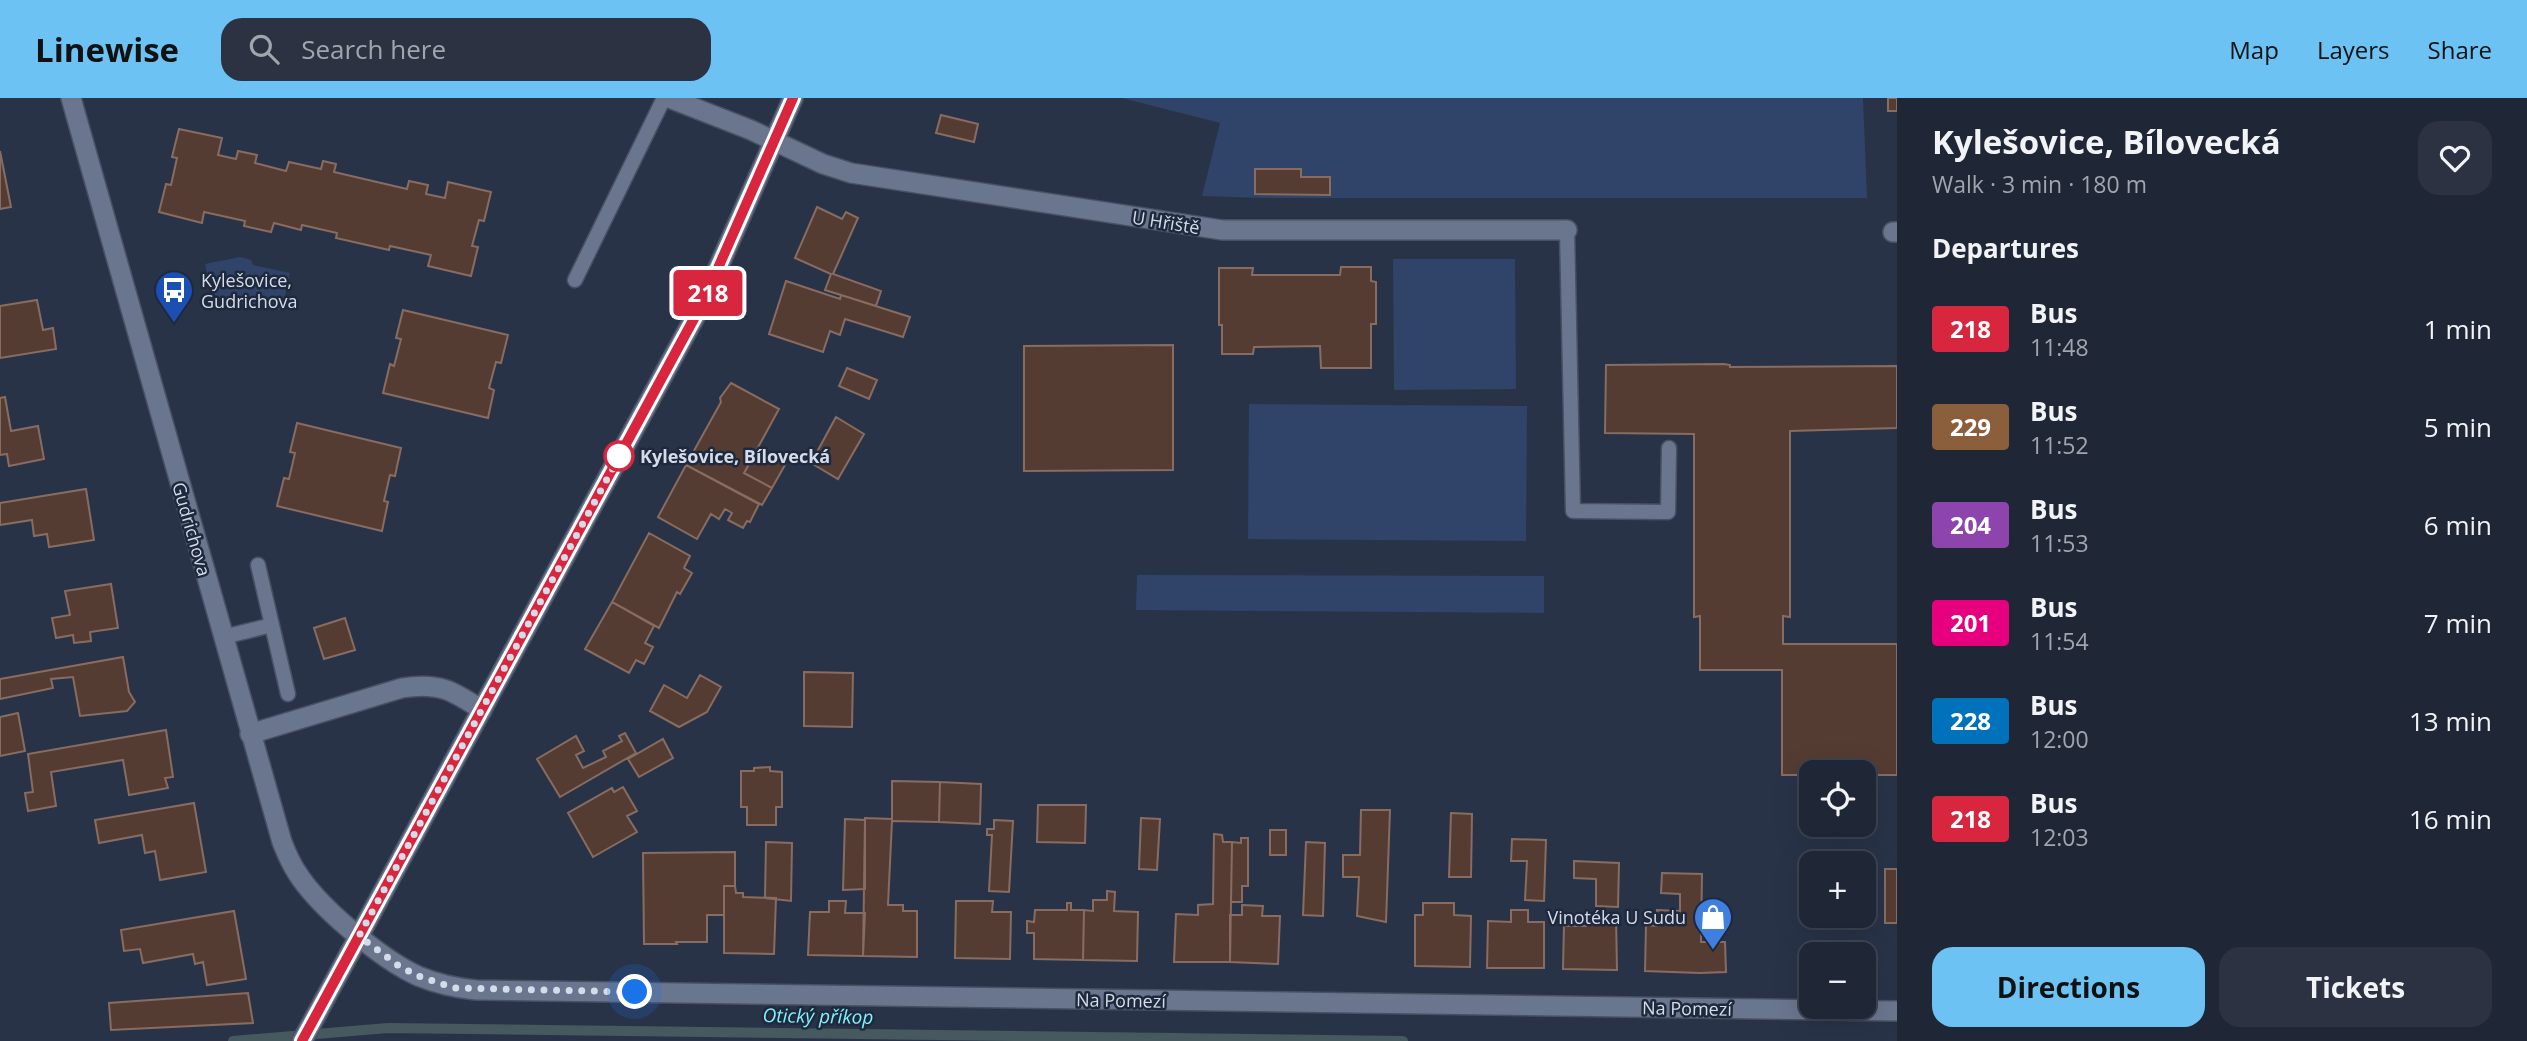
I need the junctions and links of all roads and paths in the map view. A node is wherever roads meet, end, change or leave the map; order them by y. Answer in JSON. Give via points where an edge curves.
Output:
{"nodes":[{"id":1,"x":71,"y":98,"type":"edge"},
{"id":2,"x":667,"y":98,"type":"edge"},
{"id":3,"x":793,"y":98,"type":"edge"},
{"id":4,"x":776,"y":141,"type":"junction"},
{"id":5,"x":1567,"y":230,"type":"joint"},
{"id":6,"x":575,"y":280,"type":"dead end"},
{"id":7,"x":1669,"y":448,"type":"dead end"},
{"id":8,"x":258,"y":565,"type":"dead end"},
{"id":9,"x":272,"y":625,"type":"junction"},
{"id":10,"x":223,"y":637,"type":"junction"},
{"id":11,"x":288,"y":694,"type":"dead end"},
{"id":12,"x":482,"y":710,"type":"junction"},
{"id":13,"x":250,"y":734,"type":"junction"},
{"id":14,"x":359,"y":936,"type":"junction"},
{"id":15,"x":1897,"y":1011,"type":"edge"},
{"id":16,"x":302,"y":1041,"type":"edge"}],
"edges":[{"from":1,"to":10,"type":"street","name":"Gudrichova"},
{"from":2,"to":4,"type":"street","name":"U Hřiště"},
{"from":2,"to":6,"type":"lane"},
{"from":3,"to":4,"type":"street"},
{"from":4,"to":5,"type":"street","name":"U Hřiště","via":[[851,173],[1222,230]]},
{"from":4,"to":12,"type":"street","via":[[703,302]]},
{"from":5,"to":7,"type":"lane","via":[[1573,511],[1668,512]]},
{"from":8,"to":9,"type":"lane"},
{"from":9,"to":10,"type":"lane"},
{"from":9,"to":11,"type":"lane"},
{"from":10,"to":13,"type":"street","name":"Gudrichova"},
{"from":12,"to":13,"type":"street","via":[[448,690],[418,686]]},
{"from":12,"to":14,"type":"street"},
{"from":13,"to":14,"type":"street","name":"Gudrichova","via":[[295,871]]},
{"from":14,"to":15,"type":"street","name":"Na Pomezí","via":[[418,976],[476,990]]},
{"from":14,"to":16,"type":"street"}]}
